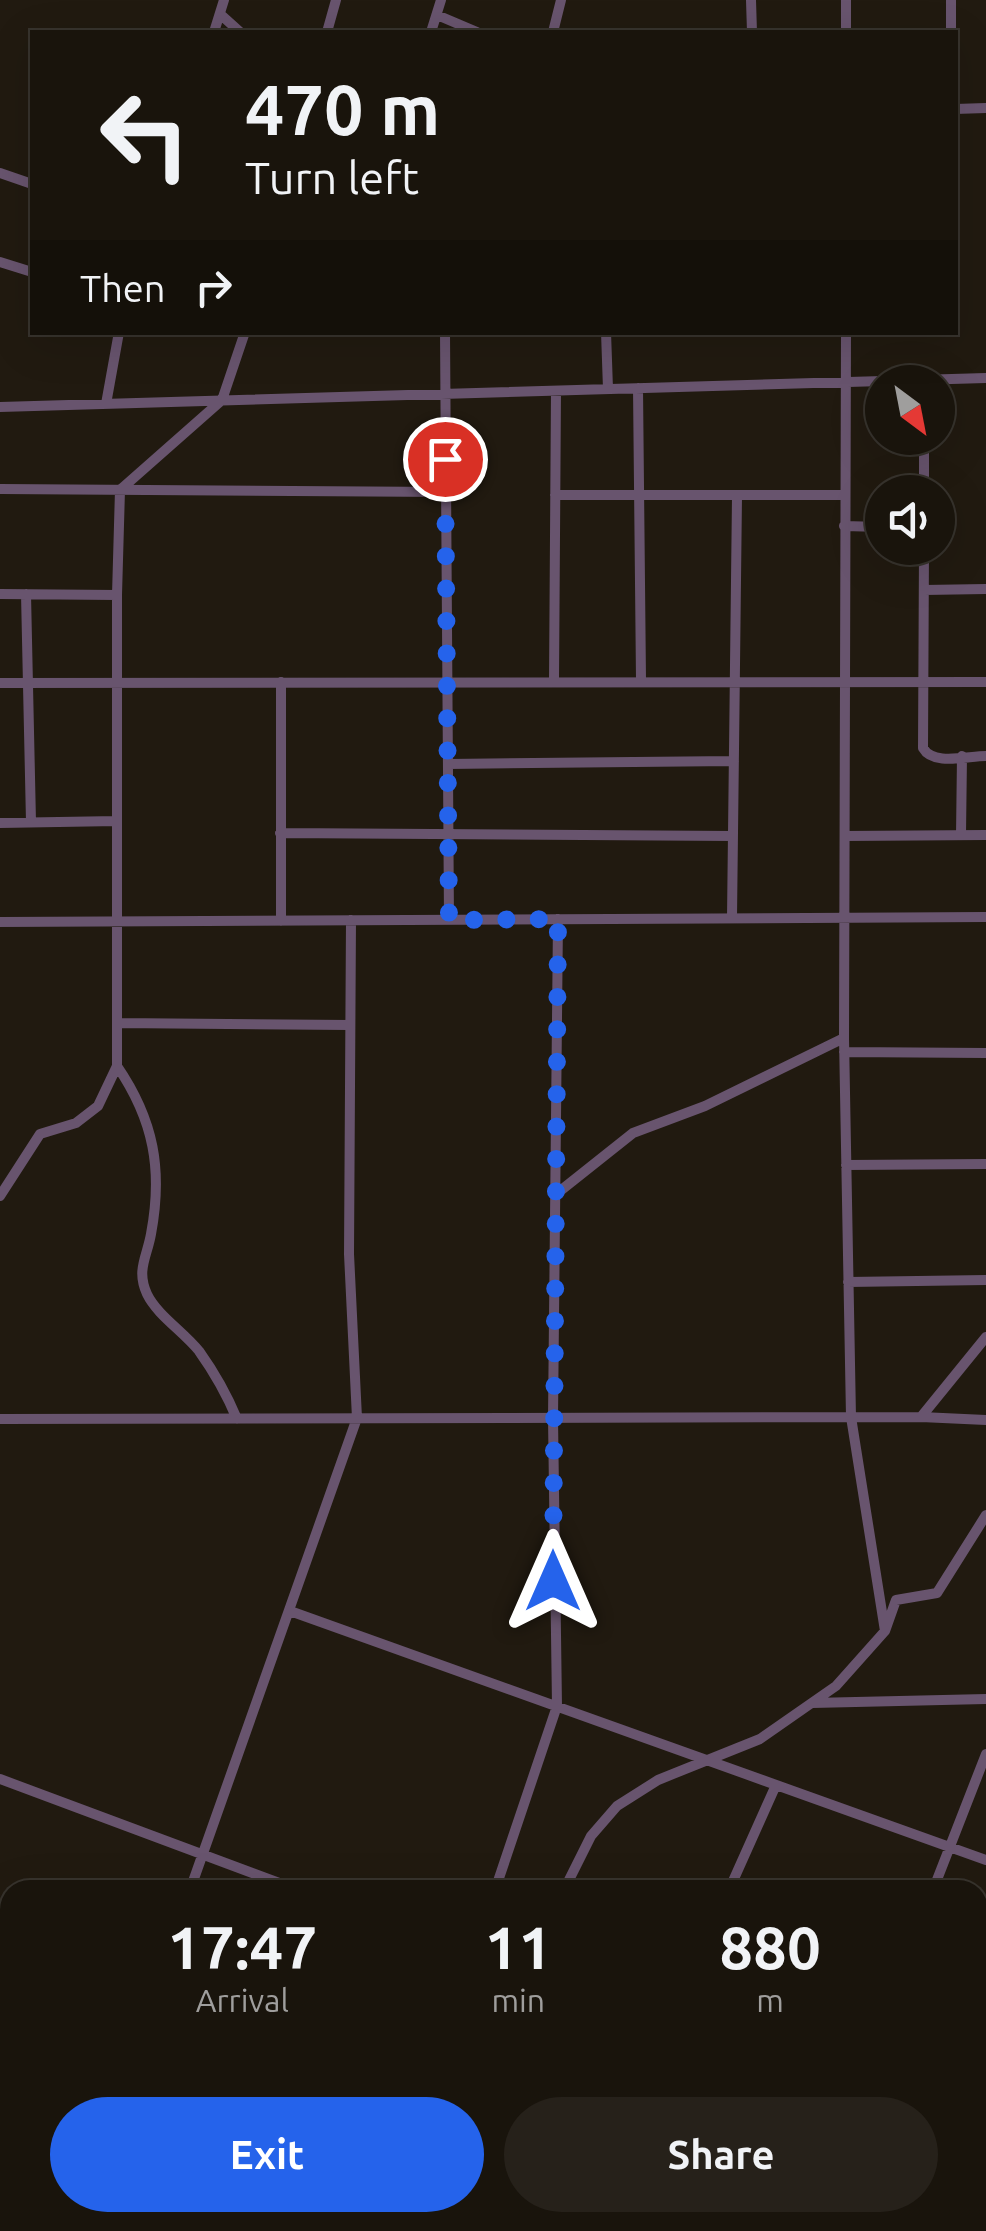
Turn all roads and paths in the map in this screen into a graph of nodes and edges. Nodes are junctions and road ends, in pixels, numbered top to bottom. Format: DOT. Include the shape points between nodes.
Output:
graph roads {
  1 [pos="224,0"];
  2 [pos="336,0"];
  3 [pos="441,0"];
  4 [pos="561,0"];
  5 [pos="751,0"];
  6 [pos="846,0"];
  7 [pos="952,0"];
  8 [pos="220,14"];
  9 [pos="437,15"];
  10 [pos="215,30"];
  11 [pos="238,30"];
  12 [pos="327,30"];
  13 [pos="431,30"];
  14 [pos="473,30"];
  15 [pos="554,30"];
  16 [pos="752,30"];
  17 [pos="846,30"];
  18 [pos="951,30"];
  19 [pos="986,108"];
  20 [pos="958,109"];
  21 [pos="0,172"];
  22 [pos="30,183"];
  23 [pos="0,262"];
  24 [pos="30,271"];
  25 [pos="118,335"];
  26 [pos="244,335"];
  27 [pos="445,335"];
  28 [pos="606,335"];
  29 [pos="846,335"];
  30 [pos="986,378"];
  31 [pos="955,380"];
  32 [pos="846,382"];
  33 [pos="865,382"];
  34 [pos="638,388"];
  35 [pos="608,389"];
  36 [pos="556,391"];
  37 [pos="444,394"];
  38 [pos="222,400"];
  39 [pos="106,404"];
  40 [pos="0,407"];
  41 [pos="0,489"];
  42 [pos="120,490"];
  43 [pos="446,492"];
  44 [pos="845,495"];
  45 [pos="556,496"];
  46 [pos="641,496"];
  47 [pos="737,496"];
  48 [pos="844,526"];
  49 [pos="865,527"];
  50 [pos="924,565"];
  51 [pos="986,589"];
  52 [pos="924,590"];
  53 [pos="0,594"];
  54 [pos="26,594"];
  55 [pos="117,594"];
  56 [pos="735,679"];
  57 [pos="641,680"];
  58 [pos="846,680"];
  59 [pos="554,681"];
  60 [pos="281,682"];
  61 [pos="924,682"];
  62 [pos="986,682"];
  63 [pos="0,683"];
  64 [pos="28,683"];
  65 [pos="117,683"];
  66 [pos="447,683"];
  67 [pos="962,756"];
  68 [pos="986,756"];
  69 [pos="734,762"];
  70 [pos="448,764"];
  71 [pos="117,821"];
  72 [pos="0,822"];
  73 [pos="31,822"];
  74 [pos="280,833"];
  75 [pos="449,834"];
  76 [pos="961,835"];
  77 [pos="986,835"];
  78 [pos="733,836"];
  79 [pos="845,836"];
  80 [pos="986,916"];
  81 [pos="844,917"];
  82 [pos="732,918"];
  83 [pos="558,919"];
  84 [pos="351,920"];
  85 [pos="449,920"];
  86 [pos="281,921"];
  87 [pos="0,922"];
  88 [pos="117,922"];
  89 [pos="117,1023"];
  90 [pos="350,1024"];
  91 [pos="844,1038"];
  92 [pos="844,1052"];
  93 [pos="986,1052"];
  94 [pos="117,1066"];
  95 [pos="986,1164"];
  96 [pos="846,1165"];
  97 [pos="555,1194"];
  98 [pos="0,1196"];
  99 [pos="986,1280"];
  100 [pos="848,1282"];
  101 [pos="986,1336"];
  102 [pos="851,1417"];
  103 [pos="921,1417"];
  104 [pos="236,1418"];
  105 [pos="357,1418"];
  106 [pos="553,1418"];
  107 [pos="0,1419"];
  108 [pos="986,1420"];
  109 [pos="986,1514"];
  110 [pos="290,1611"];
  111 [pos="885,1631"];
  112 [pos="986,1699"];
  113 [pos="812,1703"];
  114 [pos="556,1706"];
  115 [pos="986,1754"];
  116 [pos="702,1760"];
  117 [pos="0,1780"];
  118 [pos="776,1785"];
  119 [pos="948,1846"];
  120 [pos="203,1854"];
  121 [pos="986,1860"];
  122 [pos="194,1880"];
  123 [pos="272,1880"];
  124 [pos="498,1880"];
  125 [pos="569,1880"];
  126 [pos="734,1880"];
  127 [pos="936,1880"];
  1 -- 8 [label="street"];
  2 -- 12 [label="street"];
  3 -- 9 [label="street"];
  4 -- 15 [label="street"];
  5 -- 16 [label="street"];
  6 -- 17 [label="street"];
  7 -- 18 [label="street"];
  8 -- 10 [label="street"];
  8 -- 11 [label="street"];
  9 -- 13 [label="street"];
  9 -- 14 [label="street"];
  19 -- 20 [label="street"];
  21 -- 22 [label="street"];
  23 -- 24 [label="street"];
  25 -- 39 [label="street"];
  26 -- 38 [label="street"];
  27 -- 37 [label="street"];
  28 -- 35 [label="street"];
  29 -- 32 [label="street"];
  30 -- 31 [label="street"];
  32 -- 33 [label="street"];
  32 -- 34 [label="street"];
  32 -- 44 [label="street"];
  34 -- 35 [label="street"];
  34 -- 46 [label="street"];
  35 -- 36 [label="street"];
  36 -- 37 [label="street"];
  36 -- 45 [label="street"];
  37 -- 38 [label="street"];
  37 -- 43 [label="street"];
  38 -- 39 [label="street"];
  38 -- 42 [label="street"];
  39 -- 40 [label="street"];
  41 -- 42 [label="street"];
  42 -- 43 [label="street"];
  42 -- 55 [label="street"];
  43 -- 66 [label="street"];
  44 -- 47 [label="street"];
  44 -- 48 [label="street"];
  45 -- 46 [label="street"];
  45 -- 59 [label="street"];
  46 -- 47 [label="street"];
  46 -- 57 [label="street"];
  47 -- 56 [label="street"];
  48 -- 49 [label="street"];
  48 -- 58 [label="street"];
  50 -- 52 [label="street"];
  51 -- 52 [label="street"];
  52 -- 61 [label="street"];
  53 -- 54 [label="street"];
  54 -- 55 [label="street"];
  54 -- 64 [label="street"];
  55 -- 65 [label="street"];
  56 -- 57 [label="street"];
  56 -- 58 [label="street"];
  56 -- 69 [label="street"];
  57 -- 59 [label="street"];
  58 -- 61 [label="street"];
  58 -- 79 [label="street"];
  59 -- 66 [label="street"];
  60 -- 65 [label="street"];
  60 -- 66 [label="street"];
  60 -- 74 [label="street"];
  61 -- 62 [label="street"];
  61 -- 67 [label="street" via="923,748 934,759"];
  63 -- 64 [label="street"];
  64 -- 65 [label="street"];
  64 -- 73 [label="street"];
  65 -- 71 [label="street"];
  66 -- 70 [label="street"];
  67 -- 68 [label="street"];
  67 -- 76 [label="street"];
  69 -- 70 [label="street"];
  69 -- 78 [label="street"];
  70 -- 75 [label="street"];
  71 -- 73 [label="street"];
  71 -- 88 [label="street"];
  72 -- 73 [label="street"];
  74 -- 75 [label="street"];
  74 -- 86 [label="street"];
  75 -- 78 [label="street"];
  75 -- 85 [label="street"];
  76 -- 77 [label="street"];
  76 -- 79 [label="street"];
  78 -- 82 [label="street"];
  79 -- 81 [label="street"];
  80 -- 81 [label="street"];
  81 -- 82 [label="street"];
  81 -- 91 [label="street"];
  82 -- 83 [label="street"];
  83 -- 85 [label="street"];
  83 -- 97 [label="street"];
  84 -- 85 [label="street"];
  84 -- 86 [label="street"];
  84 -- 90 [label="street"];
  86 -- 88 [label="street"];
  87 -- 88 [label="street"];
  88 -- 89 [label="street"];
  89 -- 90 [label="street"];
  89 -- 94 [label="street"];
  90 -- 105 [label="street" via="348,1254"];
  91 -- 92 [label="street"];
  91 -- 97 [label="street" via="633,1134"];
  92 -- 93 [label="street"];
  92 -- 96 [label="street"];
  94 -- 98 [label="street" via="98,1106 40,1134"];
  94 -- 104 [label="street" via="138,1096 158,1165 151,1237 140,1268 148,1296 199,1352"];
  95 -- 96 [label="street"];
  96 -- 100 [label="street"];
  97 -- 106 [label="street"];
  99 -- 100 [label="street"];
  100 -- 102 [label="street"];
  101 -- 103 [label="street"];
  102 -- 103 [label="street"];
  102 -- 106 [label="street"];
  102 -- 111 [label="street"];
  103 -- 108 [label="street"];
  104 -- 105 [label="street"];
  104 -- 107 [label="street"];
  105 -- 106 [label="street"];
  105 -- 110 [label="street"];
  106 -- 114 [label="street"];
  109 -- 111 [label="street" via="937,1593 896,1600"];
  110 -- 114 [label="street"];
  110 -- 120 [label="street"];
  111 -- 113 [label="street"];
  112 -- 113 [label="street"];
  113 -- 116 [label="street" via="760,1738"];
  114 -- 116 [label="street"];
  114 -- 124 [label="street"];
  115 -- 119 [label="street"];
  116 -- 118 [label="street"];
  116 -- 125 [label="street" via="617,1806"];
  117 -- 120 [label="street"];
  118 -- 119 [label="street"];
  118 -- 126 [label="street"];
  119 -- 121 [label="street"];
  119 -- 127 [label="street"];
  120 -- 122 [label="street"];
  120 -- 123 [label="street"];
}
